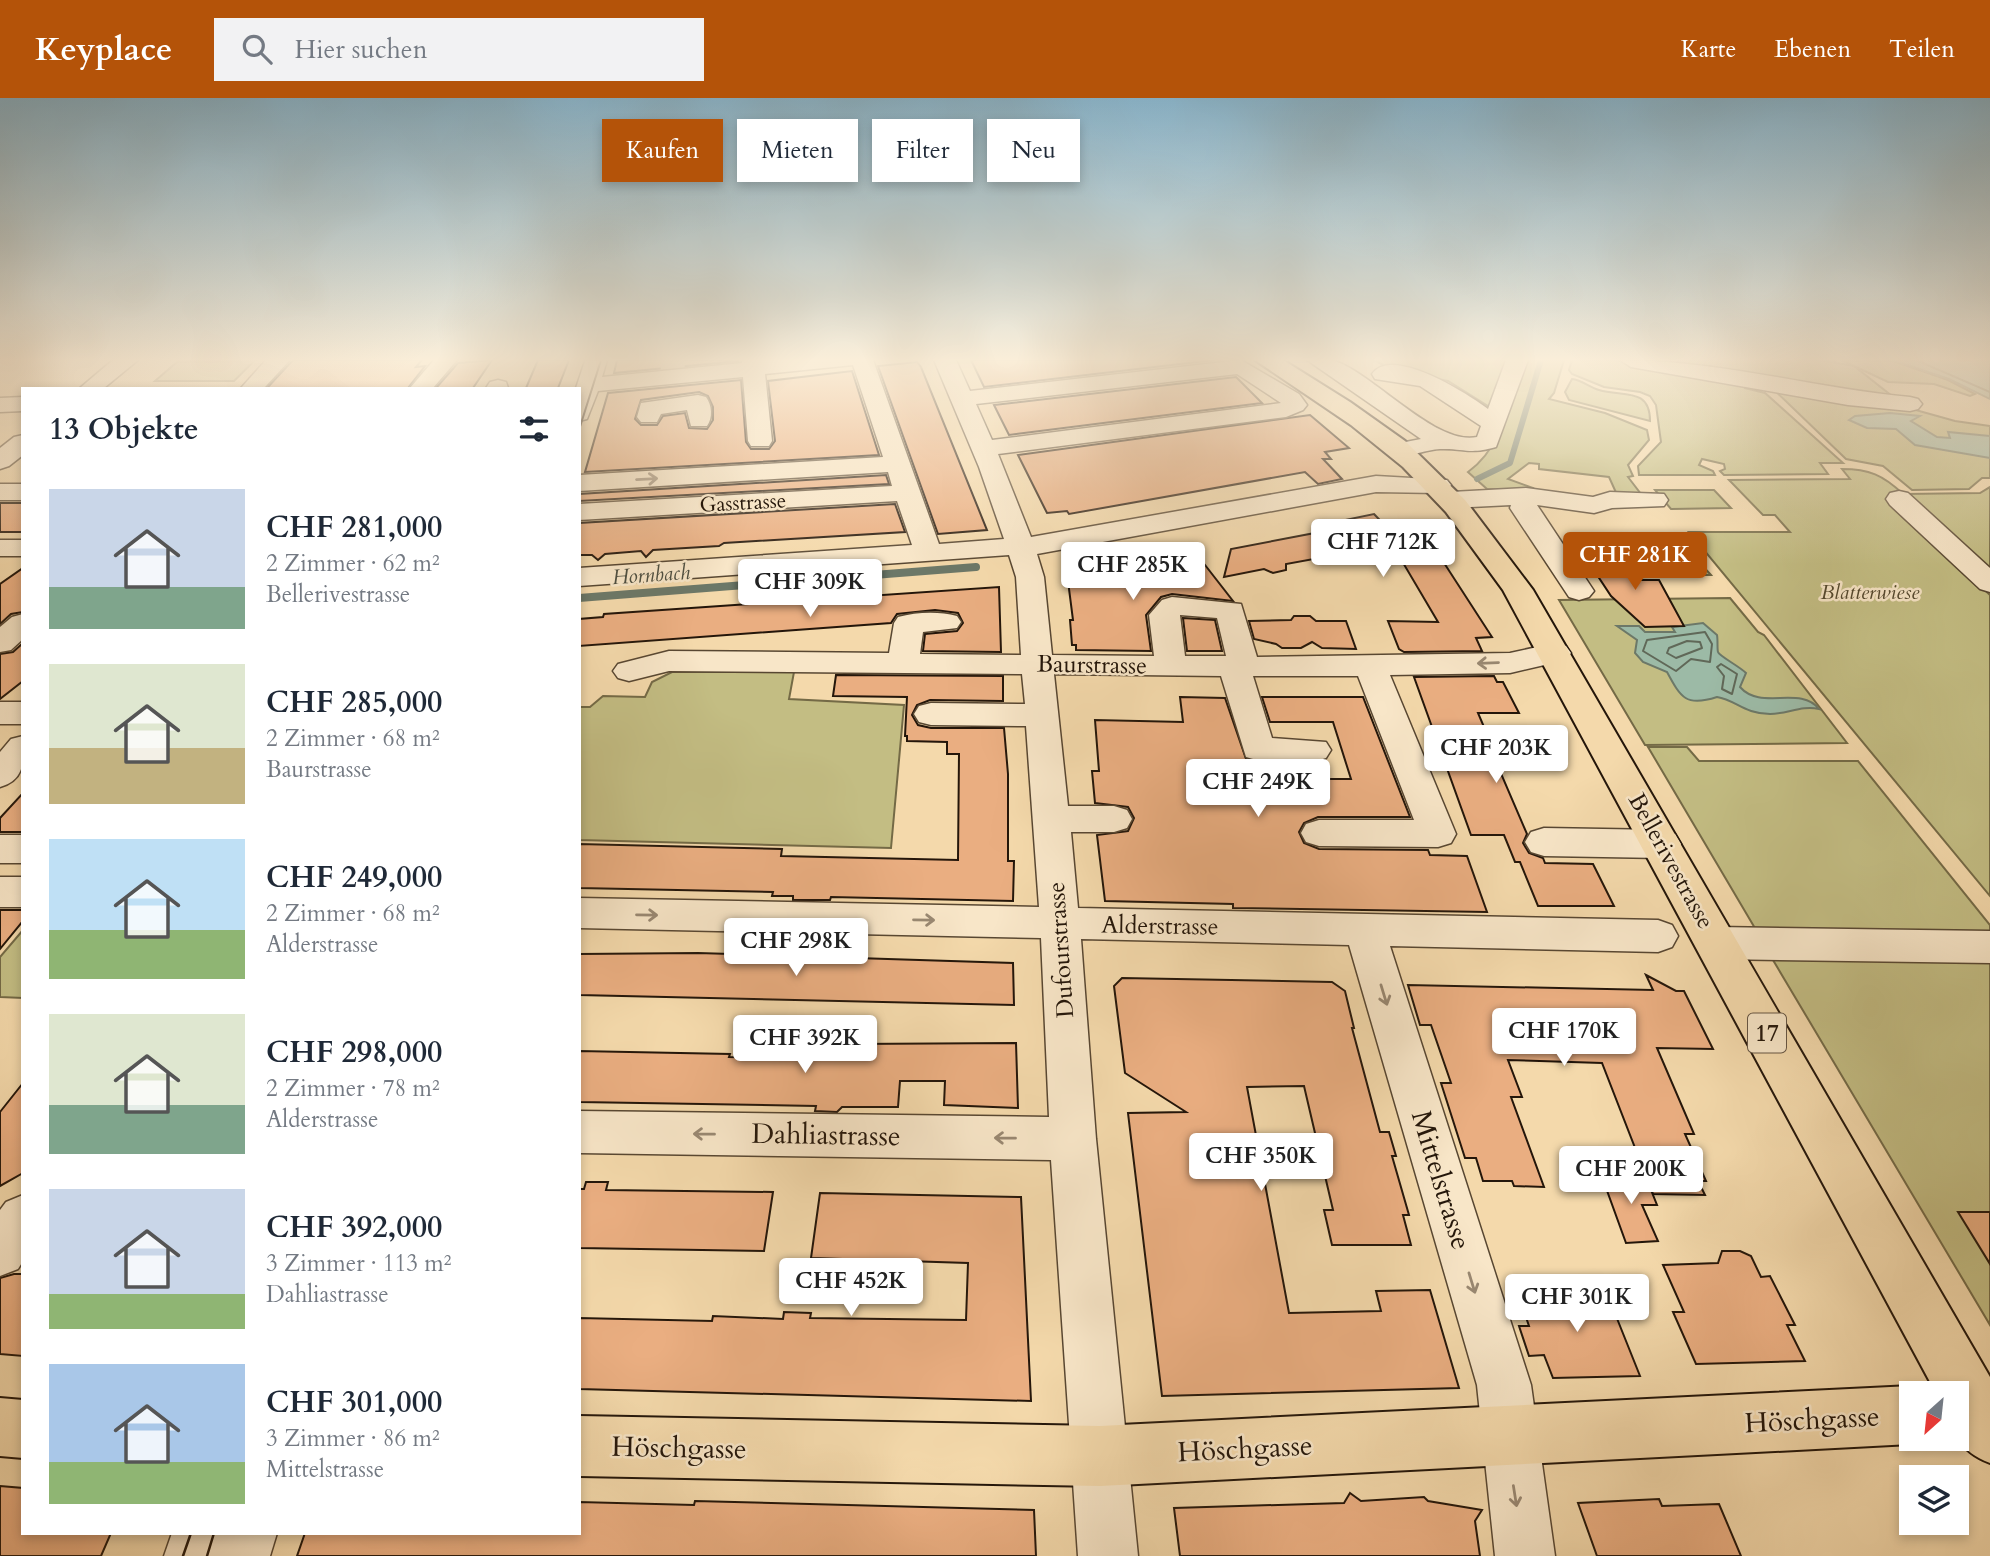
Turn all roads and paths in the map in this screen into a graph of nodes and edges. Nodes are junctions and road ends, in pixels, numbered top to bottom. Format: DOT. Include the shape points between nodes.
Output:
graph roads {
  1 [pos="759,428"];
  2 [pos="886,428"];
  3 [pos="976,428"];
  4 [pos="1139,428"];
  5 [pos="1370,428"];
  6 [pos="1426,428"];
  7 [pos="1463,428"];
  8 [pos="1492,428"];
  9 [pos="760,441"];
  10 [pos="1450,443"];
  11 [pos="21,444"];
  12 [pos="986,448"];
  13 [pos="1399,450"];
  14 [pos="0,461"];
  15 [pos="898,464"];
  16 [pos="581,483"];
  17 [pos="1533,488"];
  18 [pos="0,492"];
  19 [pos="21,492"];
  20 [pos="908,493"];
  21 [pos="1444,493"];
  22 [pos="1899,499"];
  23 [pos="1655,500"];
  24 [pos="581,512"];
  25 [pos="1021,546"];
  26 [pos="0,548"];
  27 [pos="21,548"];
  28 [pos="908,567"];
  29 [pos="581,577"];
  30 [pos="1990,583"];
  31 [pos="1579,591"];
  32 [pos="946,622"];
  33 [pos="21,626"];
  34 [pos="0,643"];
  35 [pos="1555,653"];
  36 [pos="0,662"];
  37 [pos="21,663"];
  38 [pos="903,663"];
  39 [pos="1039,663"];
  40 [pos="1171,666"];
  41 [pos="1239,667"];
  42 [pos="629,671"];
  43 [pos="1371,671"];
  44 [pos="0,713"];
  45 [pos="21,713"];
  46 [pos="931,714"];
  47 [pos="1043,715"];
  48 [pos="21,749"];
  49 [pos="1314,750"];
  50 [pos="0,775"];
  51 [pos="1051,819"];
  52 [pos="1114,819"];
  53 [pos="1319,832"];
  54 [pos="1460,837"];
  55 [pos="1544,842"];
  56 [pos="1662,844"];
  57 [pos="0,849"];
  58 [pos="21,849"];
  59 [pos="0,892"];
  60 [pos="21,892"];
  61 [pos="581,913"];
  62 [pos="1060,923"];
  63 [pos="1364,930"];
  64 [pos="1658,936"];
  65 [pos="1717,943"];
  66 [pos="1990,947"];
  67 [pos="581,1132"];
  68 [pos="1073,1139"];
  69 [pos="21,1222"];
  70 [pos="0,1251"];
  71 [pos="1899,1416"];
  72 [pos="1979,1417"];
  73 [pos="0,1427"];
  74 [pos="21,1429"];
  75 [pos="1509,1436"];
  76 [pos="581,1446"];
  77 [pos="1100,1456"];
  78 [pos="201,1535"];
  79 [pos="246,1535"];
  80 [pos="194,1556"];
  81 [pos="240,1556"];
  82 [pos="1108,1556"];
  83 [pos="1525,1556"];
  1 -- 9 [label="street"];
  2 -- 15 [label="street"];
  3 -- 12 [label="street, Dufourstrasse"];
  4 -- 12 [label="street"];
  5 -- 13 [label="main road, Bellerivestrasse / 17"];
  6 -- 10 [label="street"];
  7 -- 10 [label="street"];
  8 -- 10 [label="street" via="1484,444"];
  10 -- 13 [label="street"];
  11 -- 14 [label="street"];
  12 -- 25 [label="street, Dufourstrasse"];
  13 -- 21 [label="main road, Bellerivestrasse / 17"];
  16 -- 15 [label="street, one-way"];
  15 -- 20 [label="street"];
  17 -- 21 [label="street"];
  17 -- 23 [label="street" via="1594,505 1610,500"];
  17 -- 31 [label="street" via="1523,508"];
  18 -- 19 [label="street"];
  20 -- 24 [label="street, Gasstrasse"];
  20 -- 28 [label="street"];
  21 -- 25 [label="street" via="1376,484"];
  21 -- 35 [label="main road, Bellerivestrasse / 17" via="1518,590"];
  22 -- 30 [label="street"];
  25 -- 28 [label="street"];
  25 -- 39 [label="street, Dufourstrasse" via="1030,577"];
  26 -- 27 [label="street"];
  28 -- 29 [label="street"];
  32 -- 38 [label="street" via="909,623"];
  33 -- 34 [label="street"];
  35 -- 43 [label="street, Baurstrasse, one-way" via="1510,663"];
  35 -- 56 [label="main road, Bellerivestrasse / 17"];
  36 -- 37 [label="street"];
  38 -- 39 [label="street, Baurstrasse"];
  38 -- 42 [label="street, Baurstrasse" via="669,661"];
  39 -- 40 [label="street, Baurstrasse"];
  39 -- 47 [label="street, Dufourstrasse"];
  40 -- 41 [label="street, Baurstrasse"];
  40 -- 41 [label="street" via="1164,615 1172,606 1230,610"];
  41 -- 43 [label="street, Baurstrasse"];
  41 -- 49 [label="street" via="1258,749"];
  43 -- 53 [label="street" via="1438,834"];
  43 -- 54 [label="street"];
  44 -- 45 [label="street"];
  46 -- 47 [label="street"];
  47 -- 51 [label="street, Dufourstrasse"];
  48 -- 50 [label="street"];
  51 -- 52 [label="street"];
  51 -- 62 [label="street, Dufourstrasse"];
  55 -- 56 [label="street"];
  56 -- 65 [label="main road, Bellerivestrasse / 17"];
  57 -- 58 [label="street"];
  59 -- 60 [label="street"];
  61 -- 62 [label="street, Alderstrasse, one-way"];
  62 -- 63 [label="street, Alderstrasse"];
  62 -- 68 [label="street, Dufourstrasse"];
  63 -- 64 [label="street, Alderstrasse"];
  63 -- 75 [label="street, Mittelstrasse, one-way" via="1504,1385"];
  65 -- 66 [label="street"];
  65 -- 72 [label="main road, Bellerivestrasse / 17"];
  68 -- 67 [label="street, Dahliastrasse, one-way"];
  68 -- 77 [label="street, Dufourstrasse"];
  69 -- 70 [label="street"];
  71 -- 75 [label="main road, Höschgasse"];
  73 -- 74 [label="main road"];
  75 -- 77 [label="main road, Höschgasse"];
  75 -- 83 [label="street, Mittelstrasse, one-way"];
  76 -- 77 [label="main road, Höschgasse"];
  77 -- 82 [label="street, Dufourstrasse"];
  78 -- 80 [label="street"];
  79 -- 81 [label="street"];
}
